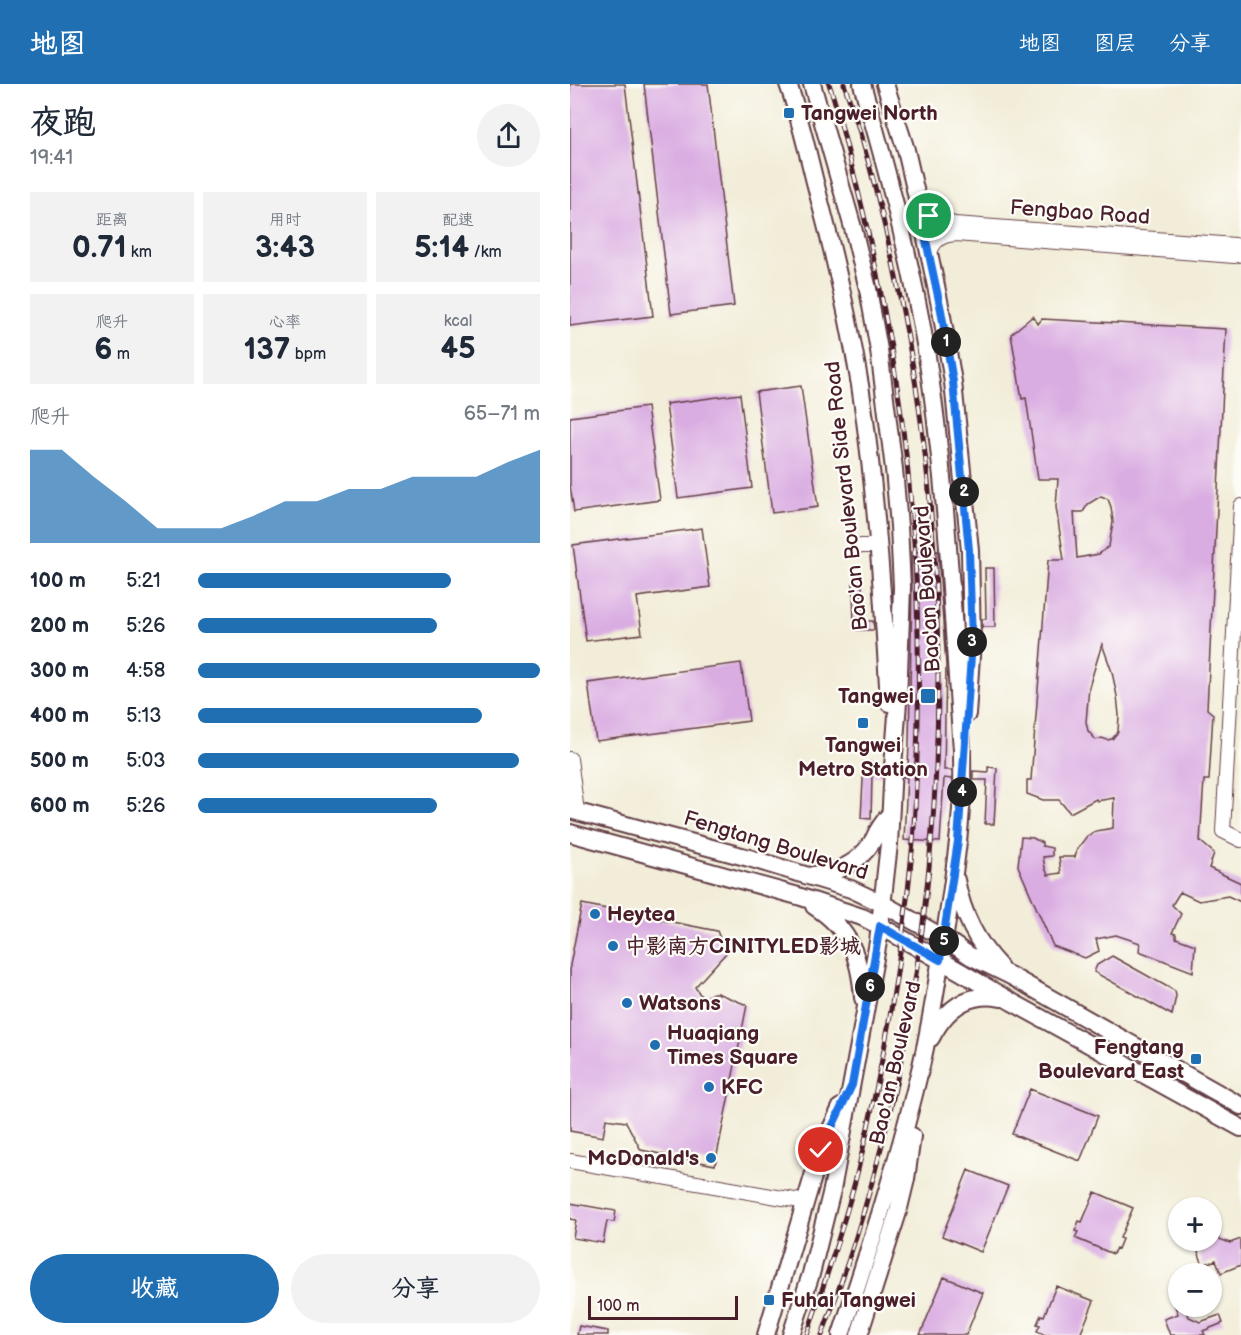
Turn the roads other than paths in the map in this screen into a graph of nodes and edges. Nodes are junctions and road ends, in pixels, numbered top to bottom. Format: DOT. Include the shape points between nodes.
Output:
graph roads {
  1 [pos="788,84"];
  2 [pos="812,84"];
  3 [pos="862,84"];
  4 [pos="885,84"];
  5 [pos="919,208"];
  6 [pos="1241,247"];
  7 [pos="930,255"];
  8 [pos="1241,255"];
  9 [pos="1241,506"];
  10 [pos="1239,566"];
  11 [pos="570,759"];
  12 [pos="893,766"];
  13 [pos="962,780"];
  14 [pos="574,811"];
  15 [pos="890,814"];
  16 [pos="570,835"];
  17 [pos="1241,840"];
  18 [pos="748,858"];
  19 [pos="956,865"];
  20 [pos="802,874"];
  21 [pos="742,881"];
  22 [pos="798,896"];
  23 [pos="883,904"];
  24 [pos="880,926"];
  25 [pos="944,938"];
  26 [pos="940,960"];
  27 [pos="1011,976"];
  28 [pos="1012,1002"];
  29 [pos="864,1018"];
  30 [pos="924,1053"];
  31 [pos="919,1076"];
  32 [pos="852,1085"];
  33 [pos="1241,1106"];
  34 [pos="1241,1128"];
  35 [pos="570,1161"];
  36 [pos="570,1170"];
  37 [pos="804,1206"];
  38 [pos="766,1335"];
  39 [pos="791,1335"];
  40 [pos="840,1335"];
  41 [pos="859,1335"];
  1 -- 12 [label="main road, Bao'an Boulevard Side Road" via="844,302 849,358 859,384 869,457 869,546"];
  2 -- 12 [label="main road, Bao'an Boulevard" via="868,289 894,469 902,587"];
  3 -- 13 [label="main road, Bao'an Boulevard" via="885,164 925,343 948,544"];
  4 -- 5 [label="main road"];
  5 -- 6 [label="street, Fengbao Road" via="937,220 955,224"];
  5 -- 7 [label="main road"];
  7 -- 8 [label="street, Fengbao Road" via="937,240 956,234"];
  7 -- 13 [label="main road" via="953,382 969,550 972,642"];
  9 -- 10 [label="street"];
  10 -- 17 [label="street" via="1223,831"];
  11 -- 14 [label="street"];
  12 -- 15 [label="main road, Bao'an Boulevard"];
  13 -- 19 [label="main road, Bao'an Boulevard"];
  14 -- 18 [label="main road, Fengtang Boulevard"];
  15 -- 20 [label="main road" via="863,854 851,864 828,873"];
  15 -- 23 [label="main road, Bao'an Boulevard"];
  16 -- 21 [label="main road, Fengtang Boulevard"];
  18 -- 20 [label="main road, Fengtang Boulevard"];
  18 -- 21 [label="main road"];
  19 -- 25 [label="main road, Bao'an Boulevard"];
  19 -- 27 [label="main road" via="961,898 974,931 985,951"];
  20 -- 23 [label="main road, Fengtang Boulevard"];
  21 -- 22 [label="main road, Fengtang Boulevard"];
  22 -- 24 [label="main road, Fengtang Boulevard"];
  22 -- 29 [label="main road" via="823,912 847,936 858,966"];
  23 -- 24 [label="main road, Bao'an Boulevard"];
  23 -- 25 [label="main road, Fengtang Boulevard"];
  24 -- 26 [label="main road, Fengtang Boulevard"];
  24 -- 29 [label="main road, Bao'an Boulevard"];
  25 -- 26 [label="main road, Bao'an Boulevard"];
  25 -- 27 [label="main road, Fengtang Boulevard"];
  26 -- 28 [label="main road, Fengtang Boulevard"];
  26 -- 30 [label="main road, Bao'an Boulevard"];
  27 -- 33 [label="main road, Fengtang Boulevard"];
  28 -- 30 [label="main road" via="985,996 964,1002 944,1016"];
  28 -- 34 [label="main road, Fengtang Boulevard"];
  29 -- 32 [label="main road, Bao'an Boulevard"];
  30 -- 31 [label="main road, Bao'an Boulevard"];
  31 -- 40 [label="main road, Bao'an Boulevard" via="903,1140"];
  31 -- 41 [label="main road" via="906,1179"];
  32 -- 37 [label="main road" via="821,1150"];
  32 -- 39 [label="main road, Bao'an Boulevard" via="811,1274"];
  35 -- 37 [label="street"];
  36 -- 37 [label="street"];
  37 -- 38 [label="main road"];
}
